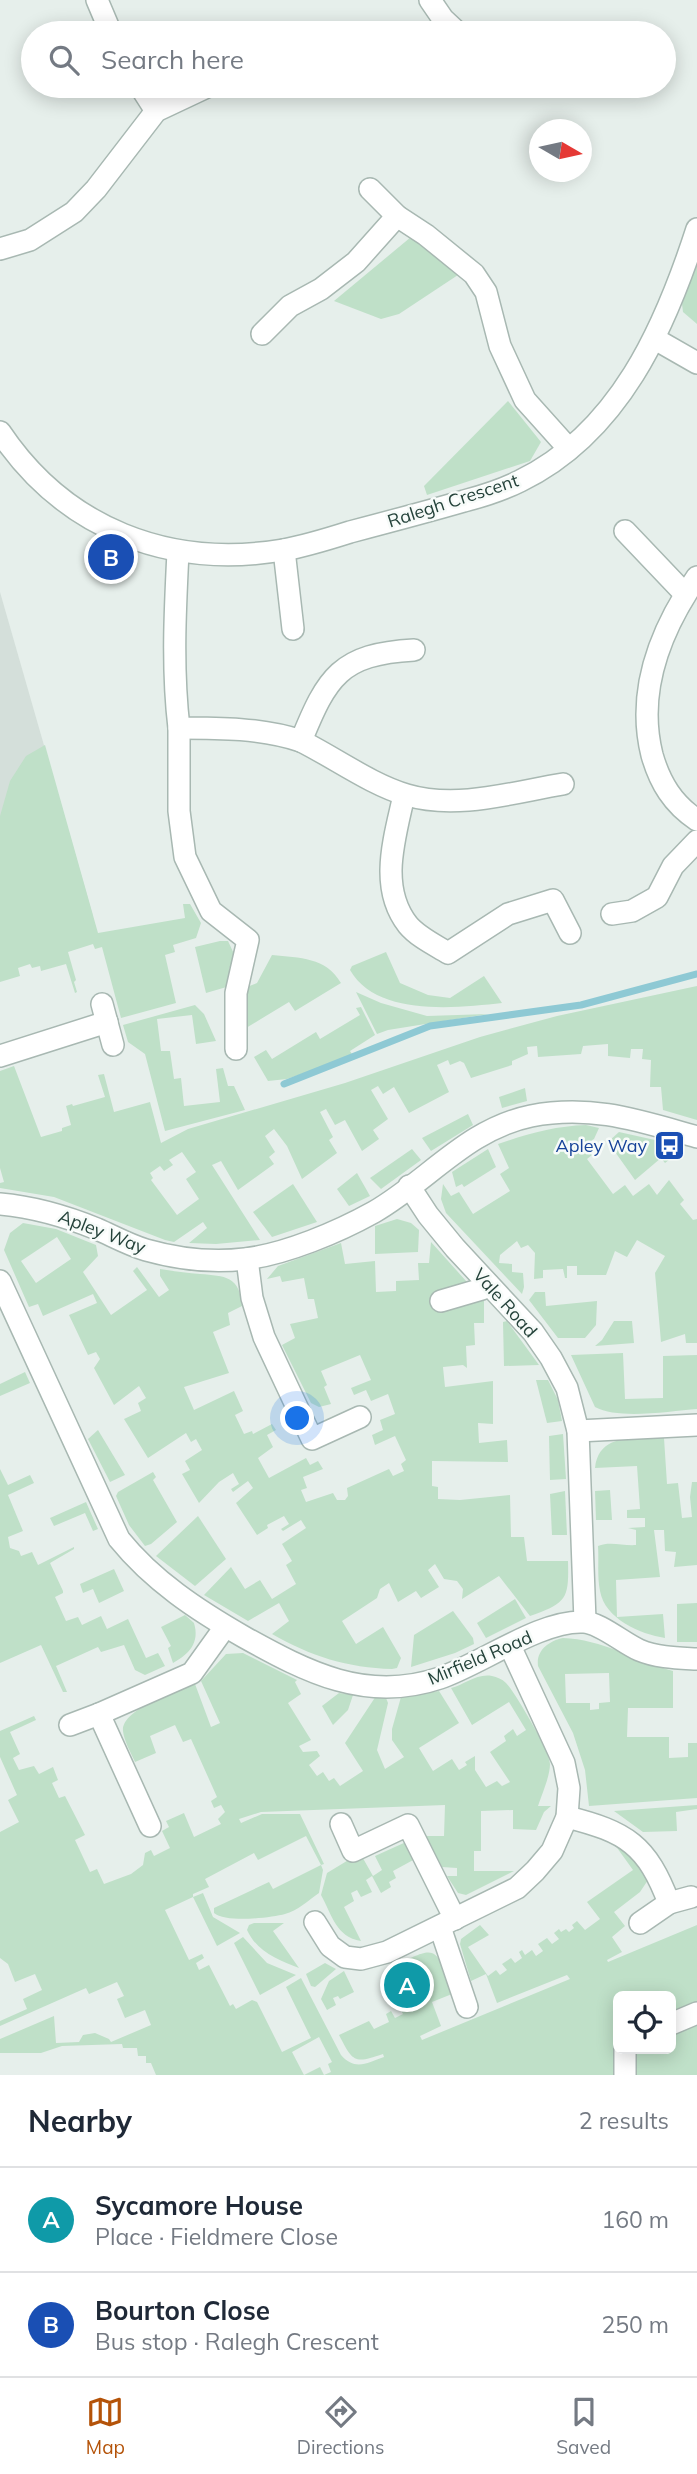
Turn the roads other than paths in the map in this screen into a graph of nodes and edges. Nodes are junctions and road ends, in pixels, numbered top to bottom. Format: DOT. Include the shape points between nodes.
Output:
graph roads {
  1 [pos="97,0"];
  2 [pos="430,0"];
  3 [pos="106,21"];
  4 [pos="445,21"];
  5 [pos="148,98"];
  6 [pos="184,98"];
  7 [pos="156,111"];
  8 [pos="370,189"];
  9 [pos="397,216"];
  10 [pos="697,229"];
  11 [pos="0,249"];
  12 [pos="262,334"];
  13 [pos="655,339"];
  14 [pos="697,363"];
  15 [pos="0,432"];
  16 [pos="569,449"];
  17 [pos="625,531"];
  18 [pos="284,550"];
  19 [pos="178,552"];
  20 [pos="691,585"];
  21 [pos="293,629"];
  22 [pos="414,650"];
  23 [pos="179,728"];
  24 [pos="301,741"];
  25 [pos="563,784"];
  26 [pos="404,795"];
  27 [pos="697,820"];
  28 [pos="697,841"];
  29 [pos="612,914"];
  30 [pos="570,933"];
  31 [pos="113,1045"];
  32 [pos="236,1049"];
  33 [pos="0,1056"];
  34 [pos="697,1137"];
  35 [pos="410,1186"];
  36 [pos="0,1204"];
  37 [pos="247,1259"];
  38 [pos="0,1281"];
  39 [pos="488,1284"];
  40 [pos="441,1301"];
  41 [pos="360,1418"];
  42 [pos="697,1425"];
  43 [pos="578,1431"];
  44 [pos="585,1621"];
  45 [pos="225,1627"];
  46 [pos="510,1646"];
  47 [pos="697,1659"];
  48 [pos="99,1714"];
  49 [pos="70,1725"];
  50 [pos="567,1817"];
  51 [pos="341,1824"];
  52 [pos="150,1826"];
  53 [pos="691,1897"];
  54 [pos="669,1903"];
  55 [pos="315,1922"];
  56 [pos="448,1923"];
  57 [pos="640,1923"];
  58 [pos="467,2007"];
  59 [pos="697,2013"];
  60 [pos="676,2022"];
  61 [pos="625,2054"];
  62 [pos="625,2075"];
  1 -- 3 [label="street"];
  2 -- 4 [label="street"];
  5 -- 7 [label="street"];
  6 -- 7 [label="street"];
  7 -- 11 [label="street" via="74,212 30,240"];
  8 -- 9 [label="street"];
  9 -- 12 [label="street" via="356,262 290,306"];
  9 -- 16 [label="street" via="474,274 486,292 500,346 525,400"];
  10 -- 13 [label="street, Ralegh Crescent"];
  13 -- 14 [label="street"];
  13 -- 16 [label="street, Ralegh Crescent" via="620,396"];
  15 -- 19 [label="street, Ralegh Crescent" via="31,473 88,519 140,542"];
  16 -- 18 [label="street, Ralegh Crescent" via="536,472 494,492"];
  17 -- 20 [label="street"];
  18 -- 19 [label="street, Ralegh Crescent" via="235,555"];
  18 -- 21 [label="street"];
  19 -- 23 [label="street" via="174,659"];
  20 -- 27 [label="street" via="659,645 646,699 646,722 663,783 682,810"];
  22 -- 24 [label="street" via="366,656 339,672 325,687"];
  23 -- 24 [label="street" via="243,730"];
  23 -- 32 [label="street" via="179,811 185,857 211,911 248,940 236,993"];
  24 -- 26 [label="street"];
  25 -- 26 [label="street" via="468,799"];
  26 -- 30 [label="street" via="393,853 392,892 408,925 448,953 508,914 553,900"];
  28 -- 29 [label="street" via="673,866 657,897 632,911"];
  31 -- 33 [label="street" via="104,1012"];
  34 -- 35 [label="street, Apley Way" via="628,1117 540,1115 480,1135"];
  35 -- 37 [label="street, Apley Way" via="374,1212 329,1233"];
  35 -- 39 [label="street, Vale Road" via="434,1224"];
  36 -- 37 [label="street, Apley Way" via="58,1214 171,1256"];
  37 -- 41 [label="street" via="264,1337 312,1438"];
  38 -- 45 [label="street, Mirfield Road" via="119,1539 164,1586"];
  39 -- 40 [label="street"];
  39 -- 43 [label="street, Vale Road" via="551,1357 567,1388"];
  42 -- 43 [label="street"];
  43 -- 44 [label="street, Vale Road"];
  44 -- 46 [label="street, Mirfield Road" via="545,1630"];
  44 -- 47 [label="street" via="651,1654"];
  45 -- 46 [label="street, Mirfield Road" via="312,1673 372,1686 413,1685 439,1678"];
  45 -- 48 [label="street" via="192,1673"];
  46 -- 50 [label="street" via="564,1763 569,1788"];
  48 -- 49 [label="street"];
  48 -- 52 [label="street"];
  50 -- 54 [label="street" via="609,1829 634,1844 658,1874"];
  50 -- 56 [label="street" via="552,1851 517,1888"];
  51 -- 56 [label="street" via="353,1851 408,1825"];
  53 -- 54 [label="street"];
  54 -- 57 [label="street"];
  55 -- 56 [label="street" via="330,1946 345,1957 361,1959"];
  56 -- 58 [label="street"];
  59 -- 60 [label="street"];
  61 -- 62 [label="street"];
}
